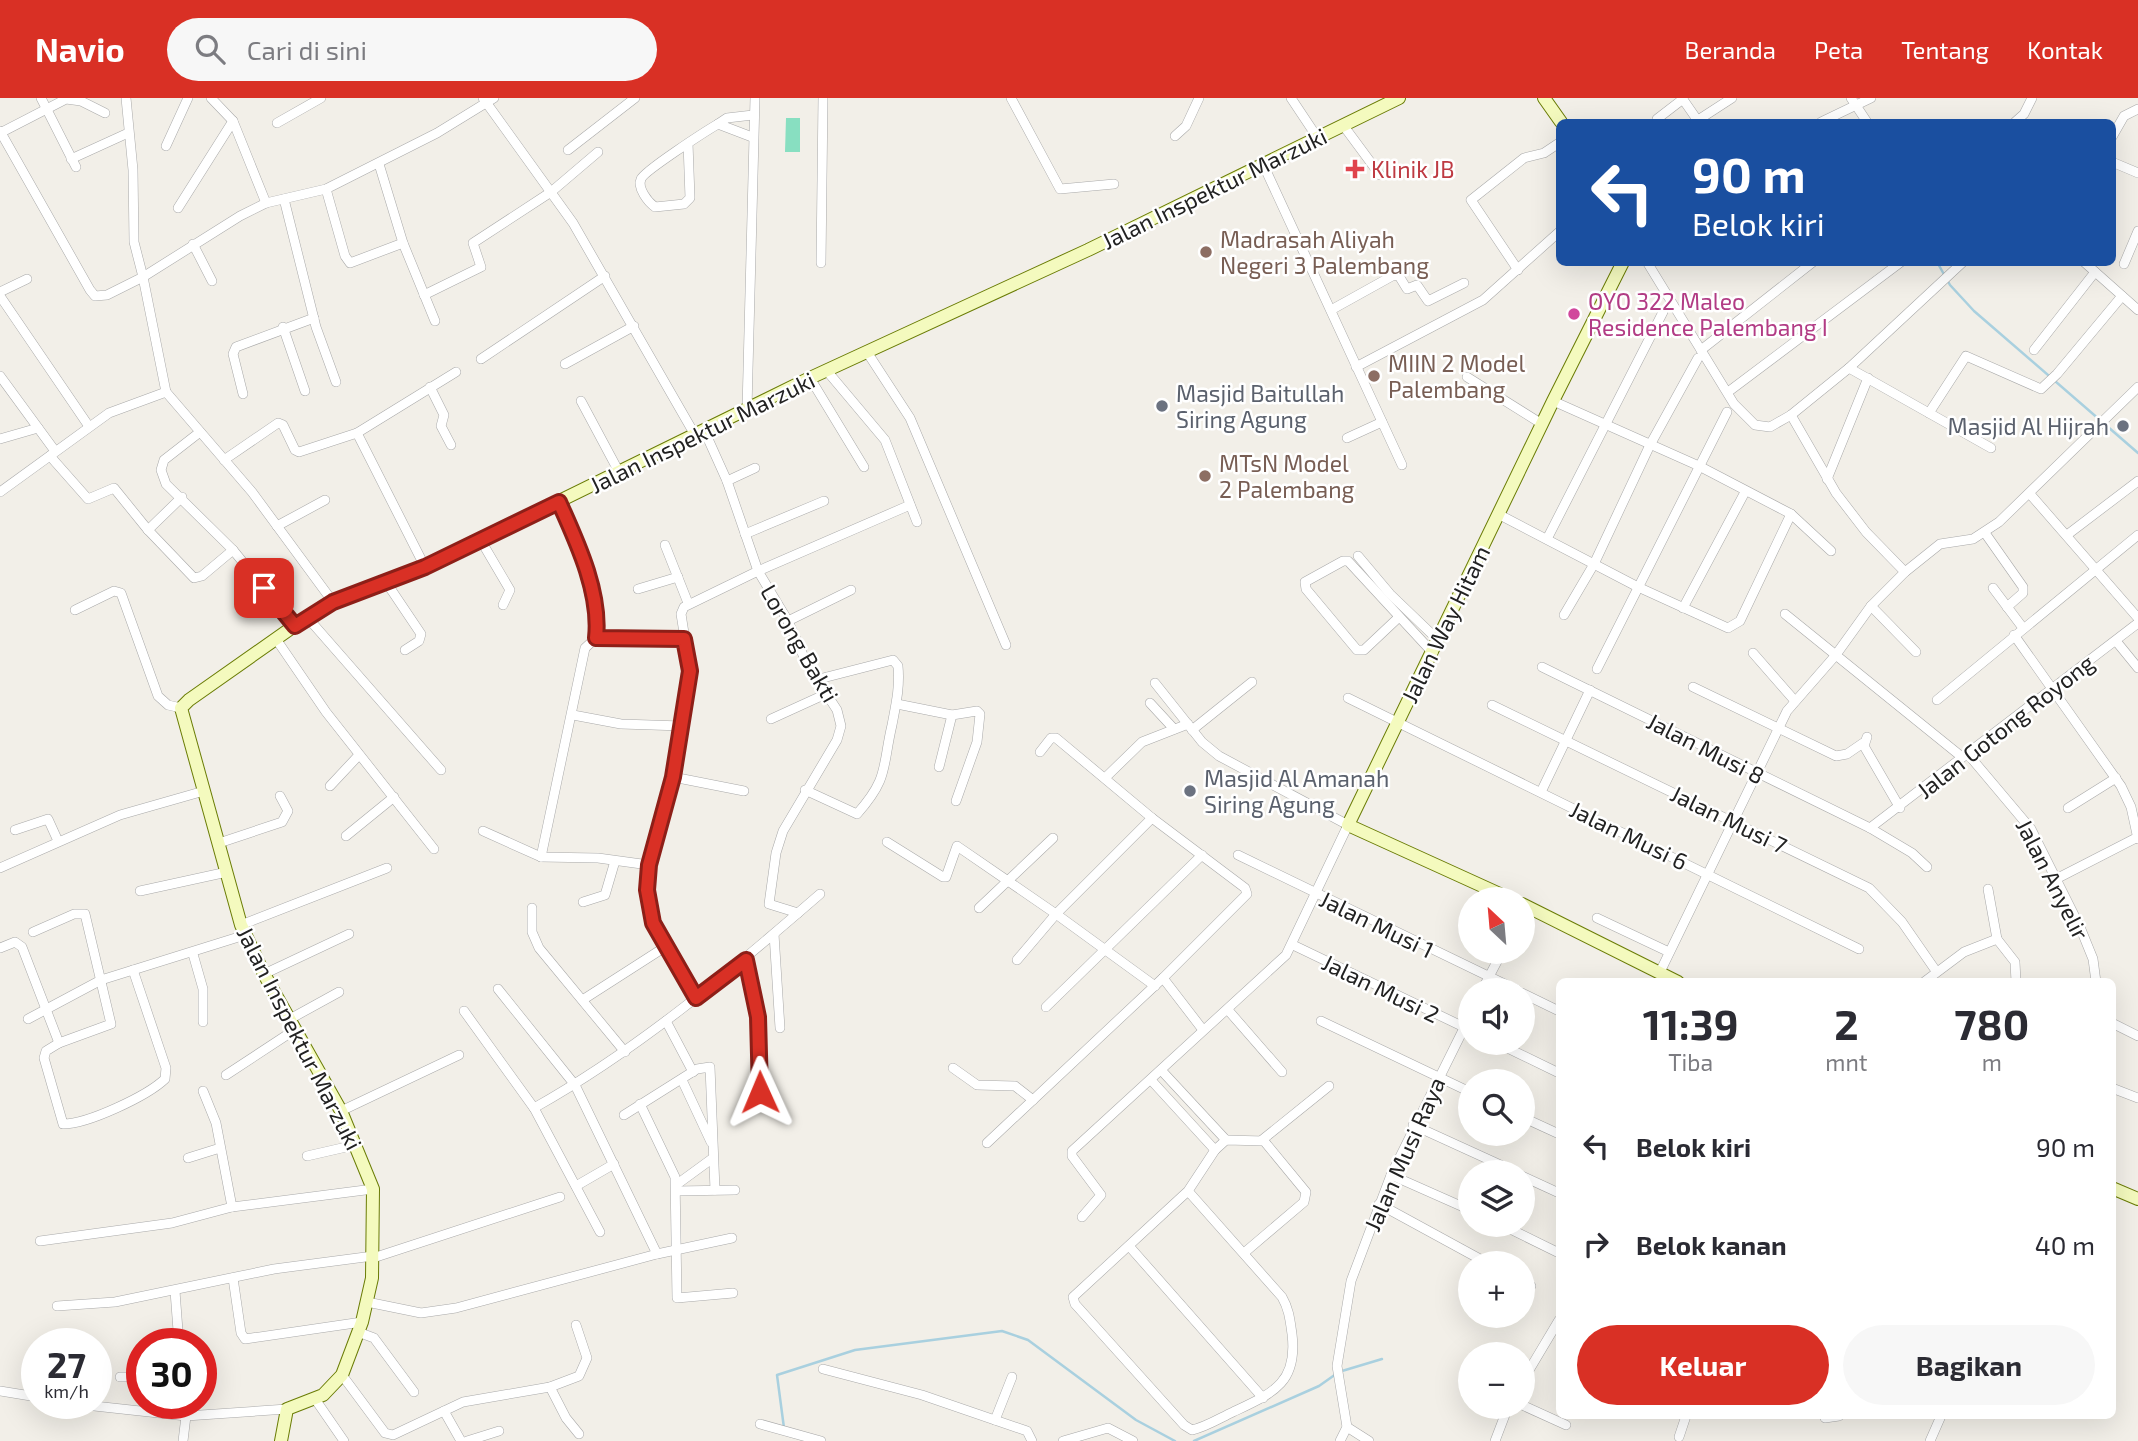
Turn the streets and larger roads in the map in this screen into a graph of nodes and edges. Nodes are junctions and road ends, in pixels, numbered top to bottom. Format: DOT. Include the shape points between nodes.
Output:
graph roads {
  1 [pos="41,98"];
  2 [pos="125,98"];
  3 [pos="188,98"];
  4 [pos="211,98"];
  5 [pos="321,98"];
  6 [pos="635,98"];
  7 [pos="755,98"];
  8 [pos="823,98"];
  9 [pos="1011,98"];
  10 [pos="1199,98"];
  11 [pos="1399,98"];
  12 [pos="1544,98"];
  13 [pos="1732,98"];
  14 [pos="1871,98"];
  15 [pos="2032,98"];
  16 [pos="65,99"];
  17 [pos="1294,99"];
  18 [pos="1682,99"];
  19 [pos="488,100"];
  20 [pos="1854,102"];
  21 [pos="47,108"];
  22 [pos="2138,109"];
  23 [pos="105,113"];
  24 [pos="753,115"];
  25 [pos="1559,119"];
  26 [pos="1658,119"];
  27 [pos="1695,119"];
  28 [pos="1701,119"];
  29 [pos="1826,119"];
  30 [pos="1865,119"];
  31 [pos="2018,119"];
  32 [pos="233,121"];
  33 [pos="277,123"];
  34 [pos="718,124"];
  35 [pos="1343,125"];
  36 [pos="2116,130"];
  37 [pos="0,132"];
  38 [pos="128,133"];
  39 [pos="1175,136"];
  40 [pos="752,137"];
  41 [pos="1317,137"];
  42 [pos="688,144"];
  43 [pos="1556,145"];
  44 [pos="166,146"];
  45 [pos="568,150"];
  46 [pos="598,152"];
  47 [pos="379,164"];
  48 [pos="1263,164"];
  49 [pos="2116,164"];
  50 [pos="2138,173"];
  51 [pos="1380,175"];
  52 [pos="1114,184"];
  53 [pos="326,189"];
  54 [pos="551,192"];
  55 [pos="284,199"];
  56 [pos="266,203"];
  57 [pos="178,208"];
  58 [pos="2138,231"];
  59 [pos="1556,235"];
  60 [pos="403,243"];
  61 [pos="193,244"];
  62 [pos="821,263"];
  63 [pos="2124,264"];
  64 [pos="1621,266"];
  65 [pos="1652,266"];
  66 [pos="1809,266"];
  67 [pos="1895,266"];
  68 [pos="1958,266"];
  69 [pos="2088,266"];
  70 [pos="1518,270"];
  71 [pos="2095,272"];
  72 [pos="605,276"];
  73 [pos="142,277"];
  74 [pos="27,279"];
  75 [pos="212,281"];
  76 [pos="1464,282"];
  77 [pos="0,294"];
  78 [pos="424,295"];
  79 [pos="2122,296"];
  80 [pos="1331,310"];
  81 [pos="2138,310"];
  82 [pos="1663,313"];
  83 [pos="314,318"];
  84 [pos="435,321"];
  85 [pos="634,326"];
  86 [pos="283,327"];
  87 [pos="2034,350"];
  88 [pos="867,352"];
  89 [pos="1700,354"];
  90 [pos="481,359"];
  91 [pos="565,364"];
  92 [pos="1356,367"];
  93 [pos="1849,368"];
  94 [pos="827,371"];
  95 [pos="456,372"];
  96 [pos="0,376"];
  97 [pos="1467,377"];
  98 [pos="810,378"];
  99 [pos="1868,378"];
  100 [pos="337,382"];
  101 [pos="430,387"];
  102 [pos="2138,387"];
  103 [pos="306,391"];
  104 [pos="166,392"];
  105 [pos="1728,392"];
  106 [pos="243,394"];
  107 [pos="581,401"];
  108 [pos="1553,401"];
  109 [pos="747,409"];
  110 [pos="1727,412"];
  111 [pos="1930,413"];
  112 [pos="1791,415"];
  113 [pos="1382,422"];
  114 [pos="1605,422"];
  115 [pos="1542,424"];
  116 [pos="89,425"];
  117 [pos="38,428"];
  118 [pos="200,432"];
  119 [pos="700,432"];
  120 [pos="357,433"];
  121 [pos="1348,438"];
  122 [pos="0,439"];
  123 [pos="451,445"];
  124 [pos="1650,445"];
  125 [pos="1992,448"];
  126 [pos="53,453"];
  127 [pos="224,460"];
  128 [pos="1402,465"];
  129 [pos="864,467"];
  130 [pos="1699,467"];
  131 [pos="755,468"];
  132 [pos="619,472"];
  133 [pos="1827,479"];
  134 [pos="727,481"];
  135 [pos="2138,481"];
  136 [pos="0,492"];
  137 [pos="1745,492"];
  138 [pos="2030,494"];
  139 [pos="181,497"];
  140 [pos="325,500"];
  141 [pos="824,501"];
  142 [pos="559,502"];
  143 [pos="910,505"];
  144 [pos="1498,514"];
  145 [pos="1791,514"];
  146 [pos="917,523"];
  147 [pos="277,526"];
  148 [pos="148,530"];
  149 [pos="1985,533"];
  150 [pos="745,534"];
  151 [pos="2067,535"];
  152 [pos="480,539"];
  153 [pos="1547,539"];
  154 [pos="2136,540"];
  155 [pos="665,545"];
  156 [pos="233,550"];
  157 [pos="1831,551"];
  158 [pos="1358,556"];
  159 [pos="1594,564"];
  160 [pos="425,567"];
  161 [pos="2097,568"];
  162 [pos="758,571"];
  163 [pos="1905,572"];
  164 [pos="678,577"];
  165 [pos="386,582"];
  166 [pos="1638,587"];
  167 [pos="1993,588"];
  168 [pos="638,589"];
  169 [pos="851,590"];
  170 [pos="333,602"];
  171 [pos="688,603"];
  172 [pos="503,605"];
  173 [pos="1871,606"];
  174 [pos="2007,607"];
  175 [pos="1683,608"];
  176 [pos="75,610"];
  177 [pos="1784,614"];
  178 [pos="1564,615"];
  179 [pos="307,617"];
  180 [pos="1398,618"];
  181 [pos="2138,620"];
  182 [pos="788,621"];
  183 [pos="295,626"];
  184 [pos="2023,628"];
  185 [pos="2014,635"];
  186 [pos="596,638"];
  187 [pos="276,639"];
  188 [pos="684,639"];
  189 [pos="2116,641"];
  190 [pos="1006,645"];
  191 [pos="1436,647"];
  192 [pos="405,650"];
  193 [pos="1916,652"];
  194 [pos="1753,653"];
  195 [pos="1835,656"];
  196 [pos="1542,667"];
  197 [pos="2138,668"];
  198 [pos="1597,669"];
  199 [pos="819,679"];
  200 [pos="1252,682"];
  201 [pos="1156,683"];
  202 [pos="1693,687"];
  203 [pos="1590,690"];
  204 [pos="2051,690"];
  205 [pos="828,694"];
  206 [pos="1348,698"];
  207 [pos="1795,701"];
  208 [pos="1937,701"];
  209 [pos="1150,703"];
  210 [pos="897,704"];
  211 [pos="1492,705"];
  212 [pos="181,708"];
  213 [pos="572,715"];
  214 [pos="952,715"];
  215 [pos="771,719"];
  216 [pos="1397,724"];
  217 [pos="682,726"];
  218 [pos="1778,726"];
  219 [pos="1190,727"];
  220 [pos="1174,729"];
  221 [pos="1567,740"];
  222 [pos="1040,752"];
  223 [pos="359,755"];
  224 [pos="1964,755"];
  225 [pos="939,767"];
  226 [pos="441,770"];
  227 [pos="1755,774"];
  228 [pos="673,777"];
  229 [pos="1105,778"];
  230 [pos="2116,778"];
  231 [pos="330,786"];
  232 [pos="805,790"];
  233 [pos="204,791"];
  234 [pos="744,791"];
  235 [pos="1541,792"];
  236 [pos="281,796"];
  237 [pos="394,797"];
  238 [pos="956,801"];
  239 [pos="1899,808"];
  240 [pos="2068,808"];
  241 [pos="1152,818"];
  242 [pos="1733,822"];
  243 [pos="1348,825"];
  244 [pos="1870,828"];
  245 [pos="15,830"];
  246 [pos="483,831"];
  247 [pos="346,836"];
  248 [pos="1053,838"];
  249 [pos="2138,838"];
  250 [pos="58,841"];
  251 [pos="887,842"];
  252 [pos="219,843"];
  253 [pos="434,849"];
  254 [pos="1202,855"];
  255 [pos="1238,855"];
  256 [pos="541,857"];
  257 [pos="615,861"];
  258 [pos="649,865"];
  259 [pos="1927,867"];
  260 [pos="0,868"];
  261 [pos="387,868"];
  262 [pos="227,872"];
  263 [pos="1706,874"];
  264 [pos="2056,879"];
  265 [pos="1010,882"];
  266 [pos="1484,887"];
  267 [pos="1988,888"];
  268 [pos="140,891"];
  269 [pos="820,894"];
  270 [pos="1316,895"];
  271 [pos="583,902"];
  272 [pos="533,908"];
  273 [pos="979,908"];
  274 [pos="798,913"];
  275 [pos="1535,913"];
  276 [pos="1056,914"];
  277 [pos="1597,918"];
  278 [pos="243,930"];
  279 [pos="33,932"];
  280 [pos="349,934"];
  281 [pos="774,934"];
  282 [pos="1997,939"];
  283 [pos="1293,945"];
  284 [pos="665,947"];
  285 [pos="0,948"];
  286 [pos="1859,949"];
  287 [pos="1105,950"];
  288 [pos="1669,952"];
  289 [pos="193,954"];
  290 [pos="746,960"];
  291 [pos="1017,960"];
  292 [pos="1496,964"];
  293 [pos="133,970"];
  294 [pos="1936,971"];
  295 [pos="1660,972"];
  296 [pos="264,974"];
  297 [pos="1489,977"];
  298 [pos="1163,978"];
  299 [pos="1671,978"];
  300 [pos="1928,978"];
  301 [pos="2016,978"];
  302 [pos="2095,978"];
  303 [pos="101,980"];
  304 [pos="1154,986"];
  305 [pos="498,989"];
  306 [pos="339,992"];
  307 [pos="696,998"];
  308 [pos="584,999"];
  309 [pos="1535,999"];
  310 [pos="1046,1007"];
  311 [pos="47,1009"];
  312 [pos="1228,1010"];
  313 [pos="1556,1010"];
  314 [pos="464,1011"];
  315 [pos="28,1019"];
  316 [pos="202,1021"];
  317 [pos="666,1021"];
  318 [pos="1321,1021"];
  319 [pos="293,1024"];
  320 [pos="1458,1025"];
  321 [pos="2116,1025"];
  322 [pos="780,1028"];
  323 [pos="1203,1031"];
  324 [pos="2138,1036"];
  325 [pos="59,1042"];
  326 [pos="1458,1043"];
  327 [pos="625,1052"];
  328 [pos="459,1055"];
  329 [pos="1522,1055"];
  330 [pos="953,1068"];
  331 [pos="1161,1070"];
  332 [pos="693,1072"];
  333 [pos="1282,1072"];
  334 [pos="1556,1072"];
  335 [pos="226,1075"];
  336 [pos="1437,1077"];
  337 [pos="682,1080"];
  338 [pos="1150,1080"];
  339 [pos="575,1085"];
  340 [pos="1329,1086"];
  341 [pos="1458,1087"];
  342 [pos="2116,1090"];
  343 [pos="203,1091"];
  344 [pos="760,1092"];
  345 [pos="2138,1098"];
  346 [pos="1033,1100"];
  347 [pos="640,1104"];
  348 [pos="534,1108"];
  349 [pos="341,1111"];
  350 [pos="1199,1111"];
  351 [pos="624,1115"];
  352 [pos="1188,1120"];
  353 [pos="1535,1123"];
  354 [pos="1413,1125"];
  355 [pos="1556,1133"];
  356 [pos="1226,1140"];
  357 [pos="1262,1140"];
  358 [pos="986,1143"];
  359 [pos="355,1145"];
  360 [pos="713,1145"];
  361 [pos="219,1148"];
  362 [pos="1215,1150"];
  363 [pos="307,1156"];
  364 [pos="188,1158"];
  365 [pos="713,1158"];
  366 [pos="1490,1160"];
  367 [pos="614,1164"];
  368 [pos="1391,1175"];
  369 [pos="1535,1182"];
  370 [pos="576,1186"];
  371 [pos="676,1188"];
  372 [pos="373,1189"];
  373 [pos="715,1190"];
  374 [pos="736,1190"];
  375 [pos="2116,1190"];
  376 [pos="1188,1191"];
  377 [pos="1556,1192"];
  378 [pos="560,1197"];
  379 [pos="2138,1199"];
  380 [pos="1379,1204"];
  381 [pos="1458,1205"];
  382 [pos="232,1207"];
  383 [pos="1082,1217"];
  384 [pos="600,1232"];
  385 [pos="1526,1237"];
  386 [pos="732,1238"];
  387 [pos="40,1241"];
  388 [pos="1129,1245"];
  389 [pos="674,1249"];
  390 [pos="1465,1251"];
  391 [pos="1556,1252"];
  392 [pos="1244,1253"];
  393 [pos="657,1254"];
  394 [pos="373,1257"];
  395 [pos="233,1278"];
  396 [pos="175,1291"];
  397 [pos="733,1293"];
  398 [pos="367,1302"];
  399 [pos="57,1306"];
  400 [pos="576,1325"];
  401 [pos="1556,1325"];
  402 [pos="360,1327"];
  403 [pos="178,1328"];
  404 [pos="1535,1360"];
  405 [pos="823,1369"];
  406 [pos="342,1375"];
  407 [pos="120,1377"];
  408 [pos="126,1377"];
  409 [pos="1012,1377"];
  410 [pos="550,1387"];
  411 [pos="0,1391"];
  412 [pos="414,1392"];
  413 [pos="21,1394"];
  414 [pos="1263,1398"];
  415 [pos="315,1399"];
  416 [pos="287,1409"];
  417 [pos="444,1411"];
  418 [pos="1535,1411"];
  419 [pos="217,1414"];
  420 [pos="186,1419"];
  421 [pos="1503,1419"];
  422 [pos="1685,1419"];
  423 [pos="1939,1419"];
  424 [pos="995,1420"];
  425 [pos="760,1424"];
  426 [pos="1566,1425"];
  427 [pos="1347,1427"];
  428 [pos="499,1431"];
  429 [pos="579,1434"];
  430 [pos="1679,1437"];
  431 [pos="183,1441"];
  432 [pos="281,1441"];
  433 [pos="344,1441"];
  434 [pos="461,1441"];
  435 [pos="467,1441"];
  436 [pos="821,1441"];
  437 [pos="1032,1441"];
  438 [pos="1063,1441"];
  439 [pos="1133,1441"];
  440 [pos="1340,1441"];
  441 [pos="1369,1441"];
  442 [pos="1495,1441"];
  443 [pos="1930,1441"];
  1 -- 21 [label="street"];
  2 -- 38 [label="street"];
  3 -- 44 [label="street"];
  4 -- 32 [label="street"];
  5 -- 33 [label="street"];
  6 -- 45 [label="street"];
  7 -- 24 [label="street"];
  8 -- 62 [label="street"];
  9 -- 52 [label="street" via="1060,189"];
  10 -- 39 [label="street" via="1186,127"];
  11 -- 35 [label="street, Jalan Inspektur Marzuki"];
  12 -- 25 [label="street"];
  13 -- 28 [label="street"];
  14 -- 20 [label="street"];
  15 -- 31 [label="street"];
  16 -- 21 [label="street"];
  16 -- 23 [label="street"];
  17 -- 41 [label="street"];
  18 -- 26 [label="street"];
  18 -- 27 [label="street"];
  19 -- 47 [label="street"];
  19 -- 54 [label="street, Lorong Bakti"];
  20 -- 29 [label="street"];
  20 -- 30 [label="street"];
  21 -- 37 [label="street"];
  21 -- 38 [label="street" via="74,163"];
  22 -- 36 [label="street" via="2124,116"];
  24 -- 34 [label="street" via="727,118"];
  24 -- 40 [label="street"];
  32 -- 56 [label="street"];
  32 -- 57 [label="street"];
  34 -- 40 [label="street"];
  34 -- 42 [label="street"];
  35 -- 41 [label="street, Jalan Inspektur Marzuki"];
  35 -- 51 [label="street"];
  37 -- 73 [label="street" via="95,296 107,295"];
  38 -- 73 [label="street" via="134,242"];
  40 -- 109 [label="street"];
  41 -- 48 [label="street, Jalan Inspektur Marzuki"];
  42 -- 42 [label="street" via="690,198 684,204 655,207 646,199 641,177"];
  43 -- 70 [label="street" via="1528,156 1471,200"];
  46 -- 54 [label="street"];
  47 -- 53 [label="street"];
  47 -- 60 [label="street"];
  48 -- 80 [label="street"];
  48 -- 88 [label="street, Jalan Inspektur Marzuki"];
  49 -- 50 [label="street"];
  53 -- 55 [label="street"];
  53 -- 60 [label="street" via="349,262"];
  54 -- 72 [label="street, Lorong Bakti"];
  54 -- 78 [label="street" via="473,243 481,267"];
  55 -- 56 [label="street"];
  55 -- 83 [label="street"];
  56 -- 61 [label="street"];
  58 -- 63 [label="street"];
  59 -- 70 [label="street"];
  60 -- 78 [label="street"];
  61 -- 73 [label="street"];
  61 -- 75 [label="street"];
  64 -- 108 [label="street, Jalan Way Hitam"];
  65 -- 89 [label="street"];
  66 -- 89 [label="street"];
  67 -- 105 [label="street"];
  68 -- 93 [label="street"];
  69 -- 71 [label="street"];
  70 -- 92 [label="street" via="1471,307"];
  71 -- 79 [label="street"];
  71 -- 87 [label="street"];
  72 -- 85 [label="street, Lorong Bakti"];
  72 -- 90 [label="street"];
  73 -- 104 [label="street"];
  74 -- 77 [label="street"];
  76 -- 80 [label="street" via="1429,301 1418,285 1407,289 1394,275"];
  77 -- 116 [label="street"];
  78 -- 84 [label="street"];
  79 -- 81 [label="street"];
  79 -- 111 [label="street" via="2041,389 1966,356"];
  80 -- 92 [label="street"];
  82 -- 114 [label="street"];
  83 -- 86 [label="street"];
  83 -- 100 [label="street"];
  85 -- 91 [label="street"];
  85 -- 119 [label="street, Lorong Bakti"];
  86 -- 103 [label="street"];
  86 -- 106 [label="street" via="242,343 234,351"];
  88 -- 94 [label="street, Jalan Inspektur Marzuki"];
  88 -- 190 [label="street" via="916,429"];
  89 -- 105 [label="street"];
  89 -- 124 [label="street"];
  92 -- 113 [label="street"];
  93 -- 99 [label="street"];
  93 -- 112 [label="street"];
  94 -- 98 [label="street, Jalan Inspektur Marzuki"];
  94 -- 143 [label="street" via="885,440"];
  95 -- 101 [label="street"];
  96 -- 117 [label="street"];
  97 -- 115 [label="street"];
  98 -- 109 [label="street, Jalan Inspektur Marzuki"];
  98 -- 129 [label="street"];
  99 -- 111 [label="street"];
  99 -- 133 [label="street"];
  101 -- 120 [label="street"];
  101 -- 123 [label="street" via="444,415 441,426"];
  102 -- 138 [label="street"];
  104 -- 116 [label="street" via="130,402"];
  104 -- 118 [label="street"];
  105 -- 112 [label="street" via="1755,425 1770,427"];
  107 -- 132 [label="street"];
  108 -- 114 [label="street"];
  108 -- 115 [label="street, Jalan Way Hitam"];
  109 -- 119 [label="street, Jalan Inspektur Marzuki"];
  110 -- 130 [label="street"];
  111 -- 125 [label="street"];
  112 -- 133 [label="street"];
  113 -- 121 [label="street"];
  113 -- 128 [label="street"];
  114 -- 124 [label="street"];
  114 -- 153 [label="street"];
  115 -- 144 [label="street, Jalan Way Hitam"];
  116 -- 126 [label="street"];
  117 -- 122 [label="street"];
  117 -- 126 [label="street"];
  118 -- 127 [label="street"];
  118 -- 139 [label="street" via="162,464 166,484"];
  119 -- 132 [label="street, Jalan Inspektur Marzuki"];
  119 -- 134 [label="street, Lorong Bakti"];
  120 -- 127 [label="street" via="299,452 278,423"];
  120 -- 160 [label="street"];
  124 -- 130 [label="street"];
  124 -- 159 [label="street"];
  126 -- 136 [label="street"];
  126 -- 148 [label="street" via="88,499 113,486"];
  127 -- 147 [label="street"];
  130 -- 137 [label="street"];
  130 -- 166 [label="street"];
  131 -- 134 [label="street"];
  132 -- 142 [label="street, Jalan Inspektur Marzuki"];
  133 -- 163 [label="street" via="1866,532"];
  134 -- 150 [label="street, Lorong Bakti"];
  135 -- 151 [label="street"];
  137 -- 145 [label="street"];
  137 -- 175 [label="street"];
  138 -- 149 [label="street"];
  138 -- 151 [label="street"];
  139 -- 148 [label="street"];
  139 -- 156 [label="street"];
  140 -- 147 [label="street"];
  141 -- 150 [label="street"];
  142 -- 152 [label="street, Jalan Inspektur Marzuki"];
  142 -- 186 [label="street" via="587,575"];
  143 -- 146 [label="street"];
  143 -- 162 [label="street"];
  144 -- 153 [label="street"];
  144 -- 191 [label="street, Jalan Way Hitam"];
  145 -- 157 [label="street"];
  145 -- 175 [label="street" via="1736,625 1728,628"];
  147 -- 170 [label="street"];
  148 -- 156 [label="street" via="194,578"];
  149 -- 163 [label="street" via="1940,544"];
  149 -- 174 [label="street" via="2023,587 2023,593"];
  150 -- 162 [label="street, Lorong Bakti"];
  151 -- 161 [label="street"];
  152 -- 160 [label="street, Jalan Inspektur Marzuki"];
  152 -- 172 [label="street" via="510,590"];
  153 -- 159 [label="street"];
  154 -- 161 [label="street"];
  155 -- 164 [label="street"];
  156 -- 183 [label="street"];
  158 -- 191 [label="street"];
  159 -- 166 [label="street"];
  159 -- 178 [label="street"];
  160 -- 165 [label="street, Jalan Inspektur Marzuki"];
  161 -- 181 [label="street"];
  161 -- 184 [label="street"];
  162 -- 171 [label="street"];
  162 -- 182 [label="street, Lorong Bakti"];
  163 -- 173 [label="street"];
  164 -- 168 [label="street"];
  164 -- 171 [label="street"];
  165 -- 170 [label="street, Jalan Inspektur Marzuki"];
  165 -- 192 [label="street" via="421,634"];
  166 -- 175 [label="street"];
  166 -- 198 [label="street"];
  167 -- 174 [label="street"];
  169 -- 182 [label="street"];
  170 -- 179 [label="street, Jalan Inspektur Marzuki"];
  171 -- 188 [label="street" via="681,614"];
  173 -- 193 [label="street"];
  173 -- 195 [label="street"];
  174 -- 184 [label="street"];
  176 -- 212 [label="street" via="114,591 121,593 158,696"];
  177 -- 195 [label="street, Jalan Anyelir"];
  179 -- 183 [label="street, Jalan Inspektur Marzuki"];
  179 -- 226 [label="street"];
  180 -- 180 [label="street" via="1364,650 1357,650 1304,582 1348,561"];
  180 -- 191 [label="street"];
  181 -- 189 [label="street, Jalan Gotong Royong"];
  182 -- 199 [label="street, Lorong Bakti" via="807,664"];
  183 -- 187 [label="street, Jalan Inspektur Marzuki"];
  184 -- 185 [label="street"];
  185 -- 204 [label="street"];
  185 -- 208 [label="street"];
  186 -- 188 [label="street"];
  186 -- 213 [label="street" via="585,648"];
  187 -- 212 [label="street, Jalan Inspektur Marzuki"];
  187 -- 223 [label="street"];
  188 -- 217 [label="street" via="690,671"];
  189 -- 197 [label="street"];
  189 -- 204 [label="street, Jalan Gotong Royong"];
  191 -- 216 [label="street, Jalan Way Hitam"];
  194 -- 207 [label="street"];
  195 -- 207 [label="street"];
  195 -- 224 [label="street, Jalan Anyelir"];
  196 -- 203 [label="street, Jalan Musi 8"];
  199 -- 205 [label="street, Lorong Bakti"];
  199 -- 210 [label="street" via="893,660 898,666"];
  200 -- 219 [label="street"];
  201 -- 219 [label="street"];
  202 -- 218 [label="street"];
  203 -- 221 [label="street"];
  203 -- 227 [label="street, Jalan Musi 8"];
  204 -- 224 [label="street, Jalan Gotong Royong"];
  204 -- 230 [label="street"];
  205 -- 215 [label="street"];
  205 -- 232 [label="street, Lorong Bakti" via="841,726"];
  206 -- 216 [label="street, Jalan Musi 6"];
  207 -- 218 [label="street"];
  209 -- 220 [label="street"];
  210 -- 214 [label="street"];
  210 -- 232 [label="street" via="886,772 857,814"];
  211 -- 221 [label="street, Jalan Musi 7"];
  212 -- 233 [label="street, Jalan Inspektur Marzuki"];
  213 -- 217 [label="street" via="621,724"];
  213 -- 256 [label="street"];
  214 -- 225 [label="street"];
  214 -- 238 [label="street" via="977,711 982,719"];
  216 -- 235 [label="street, Jalan Musi 6"];
  216 -- 243 [label="street, Jalan Way Hitam"];
  217 -- 228 [label="street"];
  218 -- 227 [label="street"];
  218 -- 239 [label="street" via="1836,756 1847,754 1865,740"];
  219 -- 220 [label="street"];
  219 -- 243 [label="street" via="1202,742 1238,768"];
  220 -- 229 [label="street" via="1142,742"];
  221 -- 235 [label="street"];
  221 -- 242 [label="street, Jalan Musi 7"];
  222 -- 229 [label="street" via="1056,738"];
  223 -- 231 [label="street"];
  223 -- 237 [label="street"];
  224 -- 239 [label="street, Jalan Gotong Royong"];
  224 -- 264 [label="street, Jalan Anyelir" via="2026,820"];
  227 -- 242 [label="street"];
  227 -- 244 [label="street, Jalan Musi 8"];
  228 -- 234 [label="street"];
  228 -- 258 [label="street"];
  229 -- 241 [label="street"];
  230 -- 240 [label="street"];
  230 -- 249 [label="street" via="2127,795"];
  232 -- 274 [label="street, Lorong Bakti" via="783,831 769,898 773,907"];
  233 -- 250 [label="street" via="120,815"];
  233 -- 252 [label="street, Jalan Inspektur Marzuki"];
  235 -- 263 [label="street, Jalan Musi 6"];
  236 -- 252 [label="street" via="288,811 282,822"];
  237 -- 247 [label="street"];
  237 -- 253 [label="street"];
  239 -- 244 [label="street, Jalan Gotong Royong"];
  241 -- 254 [label="street"];
  241 -- 276 [label="street"];
  242 -- 263 [label="street"];
  242 -- 294 [label="street, Jalan Musi 7" via="1868,888 1902,922"];
  243 -- 266 [label="street"];
  243 -- 270 [label="street"];
  244 -- 259 [label="street, Jalan Musi 8"];
  245 -- 250 [label="street" via="48,819"];
  246 -- 256 [label="street"];
  248 -- 265 [label="street"];
  249 -- 264 [label="street"];
  250 -- 260 [label="street"];
  251 -- 265 [label="street" via="943,877 957,846"];
  252 -- 262 [label="street, Jalan Inspektur Marzuki"];
  254 -- 287 [label="street"];
  254 -- 298 [label="street" via="1245,888 1246,896"];
  255 -- 270 [label="street, Jalan Musi 1"];
  256 -- 257 [label="street"];
  257 -- 258 [label="street"];
  257 -- 271 [label="street" via="605,895"];
  258 -- 284 [label="street" via="651,912"];
  261 -- 278 [label="street"];
  262 -- 268 [label="street"];
  262 -- 278 [label="street, Jalan Inspektur Marzuki"];
  263 -- 286 [label="street, Jalan Musi 6"];
  263 -- 288 [label="street"];
  264 -- 302 [label="street, Jalan Anyelir" via="2093,959"];
  265 -- 273 [label="street"];
  265 -- 276 [label="street"];
  267 -- 282 [label="street"];
  269 -- 274 [label="street"];
  270 -- 283 [label="street"];
  270 -- 297 [label="street, Jalan Musi 1"];
  272 -- 308 [label="street" via="532,932 539,948"];
  274 -- 281 [label="street"];
  275 -- 295 [label="street"];
  276 -- 287 [label="street"];
  276 -- 291 [label="street"];
  277 -- 288 [label="street"];
  278 -- 289 [label="street"];
  278 -- 296 [label="street, Jalan Inspektur Marzuki"];
  279 -- 303 [label="street" via="74,914 85,914"];
  280 -- 296 [label="street"];
  281 -- 290 [label="street"];
  281 -- 322 [label="street"];
  282 -- 294 [label="street" via="1964,952"];
  282 -- 301 [label="street" via="2015,962"];
  283 -- 312 [label="street"];
  283 -- 320 [label="street, Jalan Musi 2"];
  284 -- 307 [label="street"];
  284 -- 308 [label="street"];
  285 -- 311 [label="street" via="19,944"];
  287 -- 304 [label="street"];
  287 -- 310 [label="street"];
  288 -- 295 [label="street"];
  289 -- 293 [label="street"];
  289 -- 316 [label="street" via="203,989"];
  290 -- 307 [label="street"];
  290 -- 344 [label="street" via="758,1017"];
  292 -- 297 [label="street"];
  293 -- 303 [label="street"];
  293 -- 325 [label="street" via="166,1068 165,1079 154,1090 63,1124 44,1058"];
  294 -- 300 [label="street"];
  295 -- 299 [label="street"];
  296 -- 319 [label="street, Jalan Inspektur Marzuki"];
  298 -- 304 [label="street"];
  298 -- 323 [label="street"];
  303 -- 311 [label="street"];
  303 -- 325 [label="street" via="111,1024"];
  304 -- 346 [label="street"];
  305 -- 339 [label="street"];
  306 -- 319 [label="street"];
  307 -- 317 [label="street"];
  308 -- 327 [label="street"];
  309 -- 313 [label="street"];
  311 -- 315 [label="street"];
  311 -- 325 [label="street"];
  312 -- 323 [label="street"];
  312 -- 333 [label="street"];
  314 -- 348 [label="street"];
  317 -- 327 [label="street"];
  317 -- 332 [label="street"];
  318 -- 336 [label="street"];
  319 -- 335 [label="street"];
  319 -- 349 [label="street, Jalan Inspektur Marzuki"];
  321 -- 324 [label="street"];
  323 -- 331 [label="street"];
  326 -- 336 [label="street, Jalan Musi Raya"];
  327 -- 339 [label="street"];
  328 -- 349 [label="street"];
  329 -- 334 [label="street"];
  330 -- 346 [label="street" via="977,1084 1015,1086"];
  331 -- 338 [label="street"];
  331 -- 350 [label="street"];
  332 -- 337 [label="street"];
  332 -- 360 [label="street" via="705,1066 712,1070"];
  336 -- 341 [label="street"];
  336 -- 354 [label="street, Jalan Musi Raya"];
  337 -- 347 [label="street"];
  337 -- 360 [label="street"];
  338 -- 352 [label="street"];
  338 -- 383 [label="street" via="1072,1151 1101,1195"];
  339 -- 348 [label="street"];
  339 -- 367 [label="street"];
  340 -- 357 [label="street"];
  342 -- 345 [label="street"];
  343 -- 361 [label="street" via="216,1123"];
  346 -- 358 [label="street"];
  347 -- 351 [label="street"];
  347 -- 371 [label="street"];
  348 -- 370 [label="street"];
  349 -- 359 [label="street, Jalan Inspektur Marzuki"];
  350 -- 352 [label="street"];
  350 -- 356 [label="street"];
  352 -- 362 [label="street"];
  353 -- 355 [label="street"];
  354 -- 366 [label="street"];
  354 -- 368 [label="street, Jalan Musi Raya"];
  356 -- 357 [label="street"];
  356 -- 362 [label="street"];
  357 -- 392 [label="street" via="1306,1195 1304,1202"];
  359 -- 363 [label="street"];
  359 -- 372 [label="street, Jalan Inspektur Marzuki"];
  360 -- 365 [label="street"];
  361 -- 364 [label="street"];
  361 -- 382 [label="street"];
  362 -- 376 [label="street"];
  365 -- 371 [label="street"];
  365 -- 373 [label="street"];
  367 -- 370 [label="street"];
  367 -- 393 [label="street"];
  368 -- 380 [label="street, Jalan Musi Raya"];
  368 -- 381 [label="street"];
  369 -- 377 [label="street"];
  370 -- 384 [label="street"];
  371 -- 373 [label="street"];
  371 -- 389 [label="street"];
  372 -- 382 [label="street"];
  372 -- 394 [label="street, Jalan Inspektur Marzuki"];
  373 -- 374 [label="street"];
  375 -- 379 [label="street"];
  376 -- 388 [label="street"];
  376 -- 392 [label="street"];
  378 -- 394 [label="street"];
  380 -- 390 [label="street"];
  380 -- 427 [label="street, Jalan Musi Raya" via="1346,1300 1337,1366"];
  382 -- 387 [label="street" via="172,1223"];
  385 -- 391 [label="street"];
  386 -- 389 [label="street"];
  388 -- 414 [label="street"];
  388 -- 414 [label="street" via="1079,1290 1073,1297 1075,1304 1187,1427 1197,1429"];
  389 -- 393 [label="street"];
  389 -- 397 [label="street" via="678,1299"];
  392 -- 414 [label="street" via="1282,1297 1289,1312 1294,1350 1290,1371"];
  393 -- 398 [label="street" via="456,1308 421,1313"];
  394 -- 395 [label="street"];
  394 -- 398 [label="street, Jalan Inspektur Marzuki"];
  395 -- 396 [label="street"];
  395 -- 402 [label="street" via="245,1339"];
  396 -- 399 [label="street"];
  396 -- 403 [label="street"];
  398 -- 402 [label="street, Jalan Inspektur Marzuki"];
  400 -- 410 [label="street" via="586,1364 579,1376"];
  401 -- 404 [label="street"];
  402 -- 406 [label="street, Jalan Inspektur Marzuki"];
  402 -- 412 [label="street" via="380,1344"];
  405 -- 424 [label="street"];
  406 -- 415 [label="street, Jalan Inspektur Marzuki"];
  406 -- 417 [label="street" via="388,1435"];
  407 -- 408 [label="street"];
  409 -- 424 [label="street"];
  410 -- 417 [label="street" via="481,1398"];
  410 -- 429 [label="street"];
  411 -- 413 [label="street"];
  415 -- 416 [label="street, Jalan Inspektur Marzuki"];
  415 -- 433 [label="street"];
  416 -- 419 [label="street"];
  416 -- 432 [label="street"];
  417 -- 434 [label="street"];
  418 -- 426 [label="street"];
  420 -- 431 [label="street"];
  421 -- 442 [label="street"];
  422 -- 430 [label="street"];
  423 -- 443 [label="street"];
  424 -- 437 [label="street" via="1029,1432"];
  425 -- 436 [label="street"];
  427 -- 440 [label="street"];
  427 -- 441 [label="street"];
  428 -- 435 [label="street"];
  438 -- 439 [label="street" via="1108,1429"];
}
